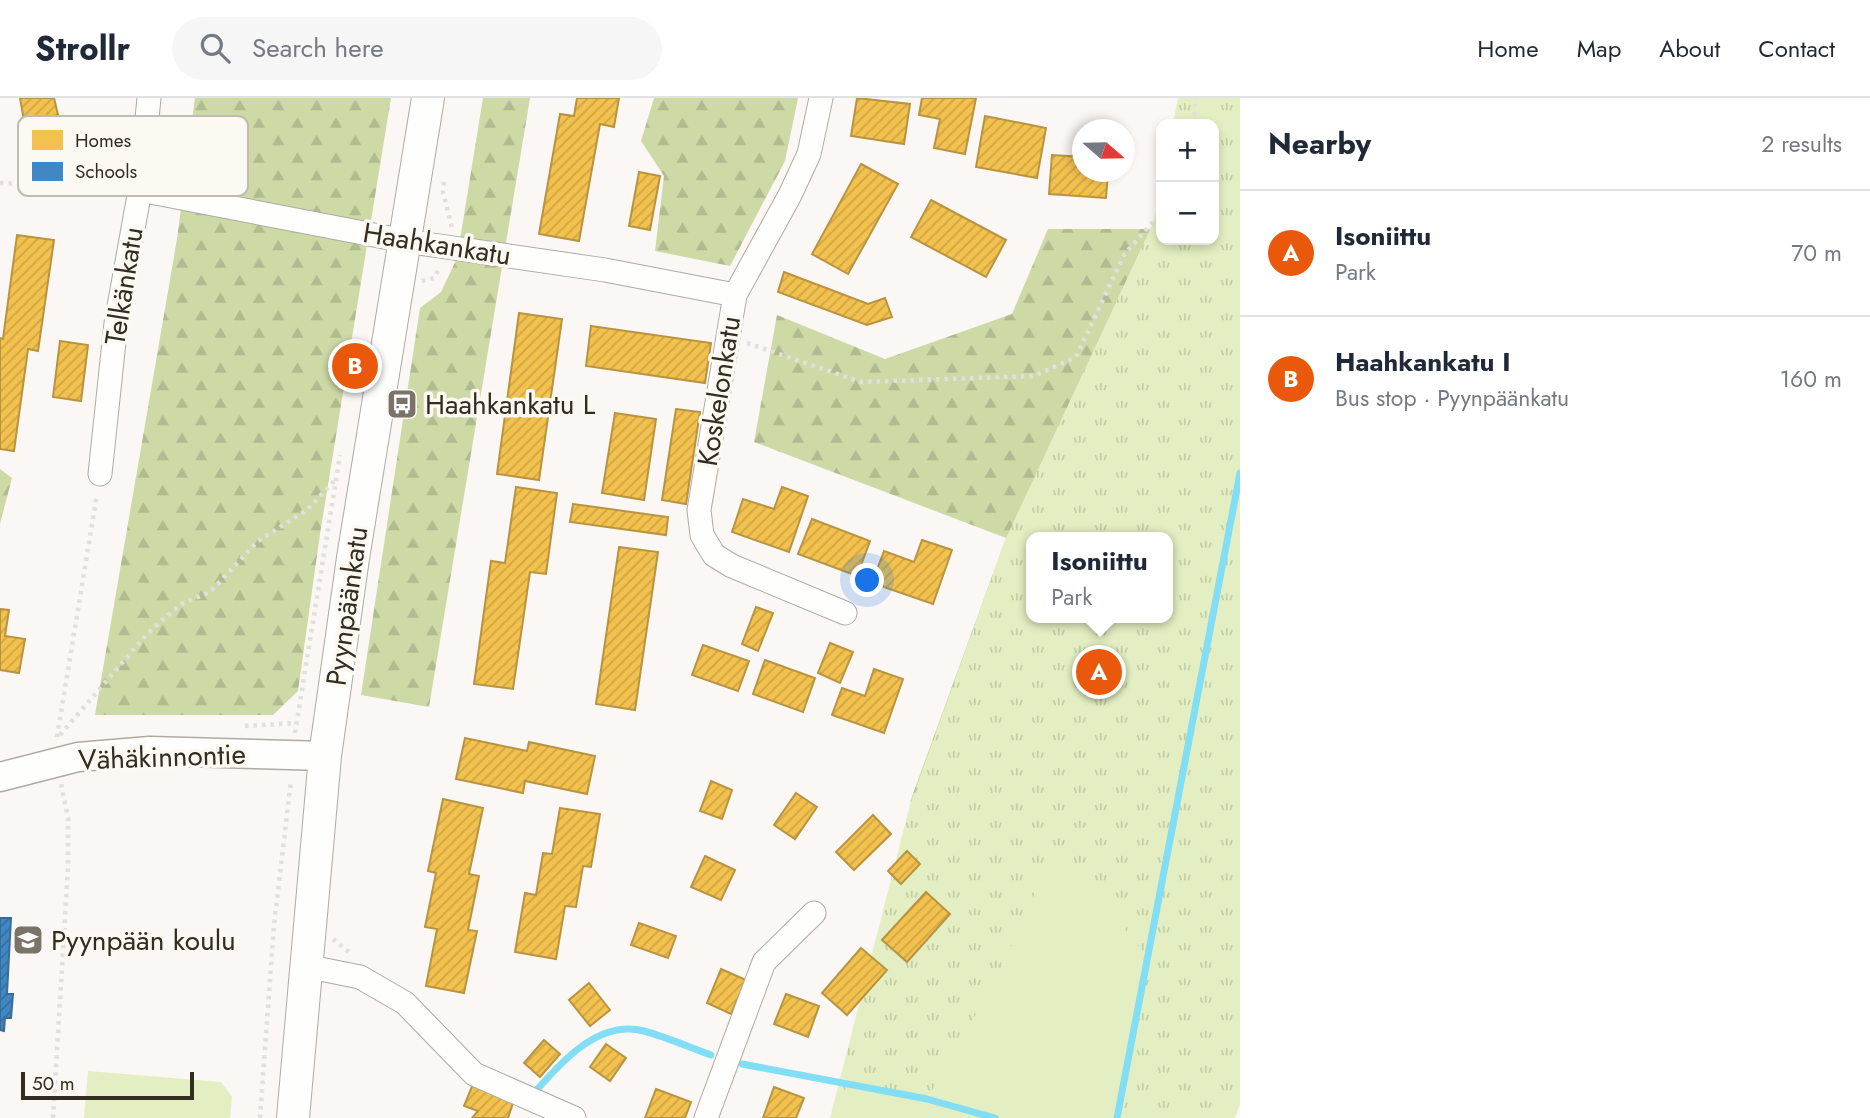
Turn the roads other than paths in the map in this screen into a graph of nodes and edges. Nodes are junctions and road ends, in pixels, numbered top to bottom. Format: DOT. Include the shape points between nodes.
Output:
graph roads {
  1 [pos="149,98"];
  2 [pos="428,98"];
  3 [pos="821,98"];
  4 [pos="147,116"];
  5 [pos="139,196"];
  6 [pos="171,196"];
  7 [pos="405,241"];
  8 [pos="735,295"];
  9 [pos="100,474"];
  10 [pos="845,612"];
  11 [pos="325,756"];
  12 [pos="0,777"];
  13 [pos="814,913"];
  14 [pos="305,966"];
  15 [pos="293,1118"];
  16 [pos="574,1118"];
  17 [pos="706,1118"];
  1 -- 4 [label="street, Telkänkatu"];
  2 -- 7 [label="main road, Pyynpäänkatu"];
  3 -- 8 [label="street, Koskelonkatu" via="808,154"];
  5 -- 9 [label="street, Telkänkatu" via="116,323"];
  6 -- 7 [label="street, Haahkankatu"];
  7 -- 8 [label="street, Haahkankatu" via="605,270"];
  7 -- 11 [label="main road, Pyynpäänkatu"];
  8 -- 10 [label="street, Koskelonkatu" via="699,510 702,535 714,555 732,566"];
  11 -- 12 [label="street, Vähäkinnontie" via="57,750"];
  11 -- 14 [label="main road, Pyynpäänkatu"];
  13 -- 17 [label="street" via="764,962"];
  14 -- 15 [label="main road, Pyynpäänkatu"];
  14 -- 16 [label="street" via="360,977 405,1003 474,1074"];
}
